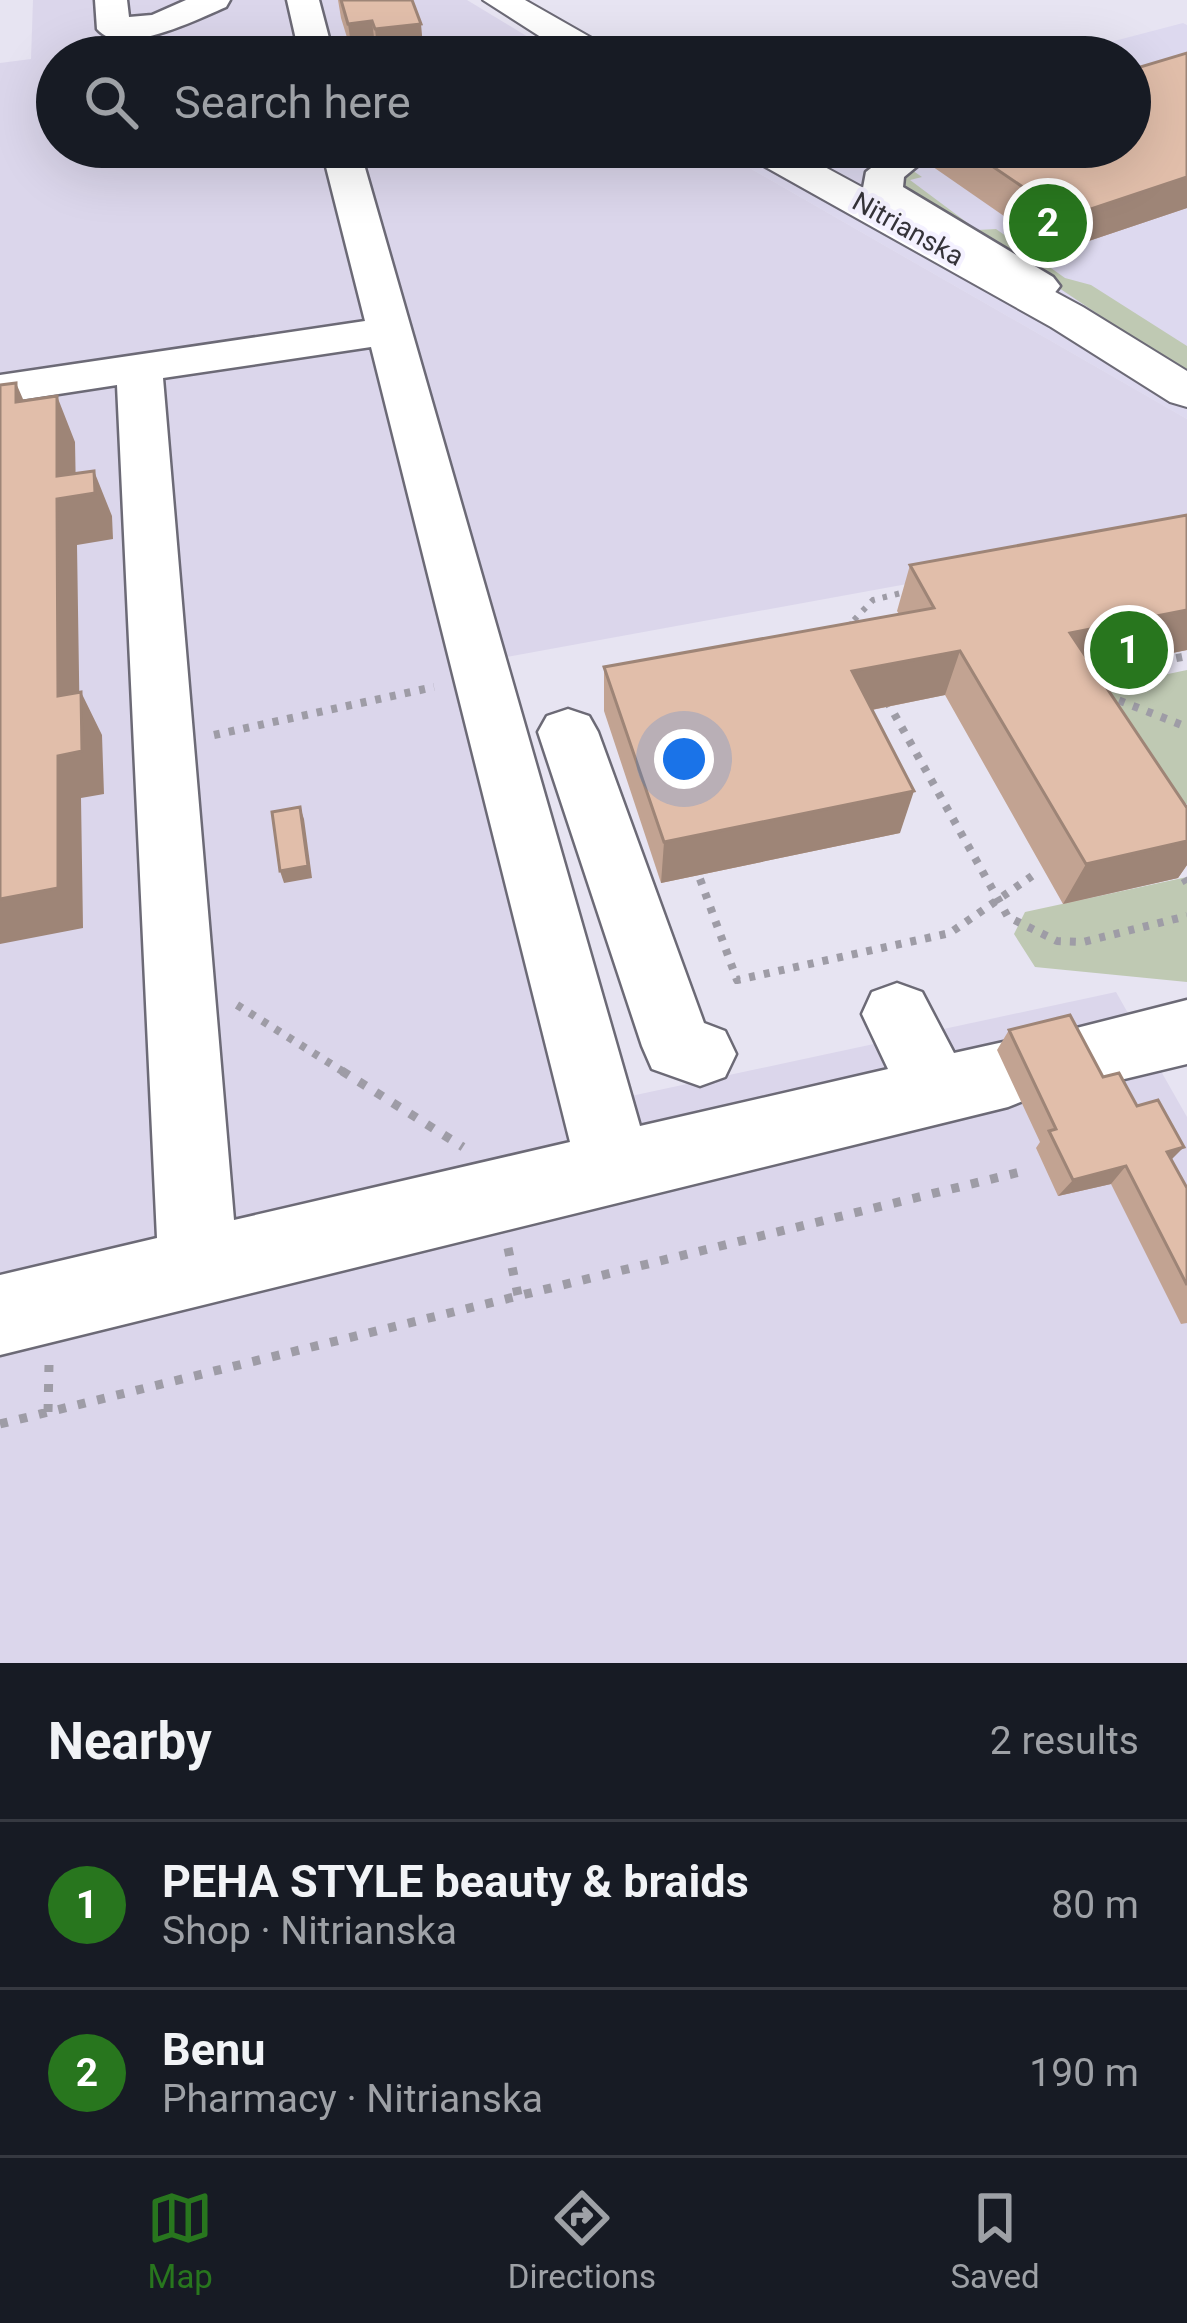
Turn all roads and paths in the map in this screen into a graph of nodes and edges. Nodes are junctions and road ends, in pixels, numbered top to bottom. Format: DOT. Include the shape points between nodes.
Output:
graph roads {
  1 [pos="112,0"];
  2 [pos="214,0"];
  3 [pos="303,0"];
  4 [pos="500,0"];
  5 [pos="312,36"];
  6 [pos="562,36"];
  7 [pos="345,168"];
  8 [pos="796,168"];
  9 [pos="892,168"];
  10 [pos="387,331"];
  11 [pos="1120,349"];
  12 [pos="139,369"];
  13 [pos="0,389"];
  14 [pos="1187,392"];
  15 [pos="929,587"];
  16 [pos="852,634"];
  17 [pos="1187,656"];
  18 [pos="1067,680"];
  19 [pos="1087,688"];
  20 [pos="883,693"];
  21 [pos="486,695"];
  22 [pos="1187,727"];
  23 [pos="568,732"];
  24 [pos="164,746"];
  25 [pos="1176,864"];
  26 [pos="1032,876"];
  27 [pos="700,879"];
  28 [pos="1187,883"];
  29 [pos="994,900"];
  30 [pos="1187,916"];
  31 [pos="897,1014"];
  32 [pos="1187,1032"];
  33 [pos="700,1054"];
  34 [pos="934,1091"];
  35 [pos="614,1167"];
  36 [pos="1024,1172"];
  37 [pos="198,1265"];
  38 [pos="0,1315"];
  39 [pos="0,1424"];
  1 -- 2 [label="lane" via="114,28 158,24"];
  3 -- 5 [label="lane"];
  4 -- 6 [label="main road"];
  7 -- 10 [label="lane"];
  8 -- 11 [label="main road, Nitrianska"];
  9 -- 11 [label="lane, Nitrianska" via="883,188 889,195 1026,278"];
  10 -- 12 [label="lane"];
  10 -- 21 [label="lane"];
  11 -- 14 [label="main road, Nitrianska"];
  12 -- 13 [label="lane"];
  12 -- 24 [label="lane"];
  15 -- 16 [label="path" via="866,602"];
  17 -- 18 [label="path"];
  19 -- 22 [label="path"];
  20 -- 29 [label="path"];
  21 -- 24 [label="path" via="458,682"];
  21 -- 35 [label="lane"];
  23 -- 33 [label="lane" via="677,1046"];
  24 -- 37 [label="lane"];
  25 -- 28 [label="path"];
  26 -- 29 [label="path"];
  27 -- 29 [label="path" via="737,980 950,933"];
  29 -- 30 [label="path" via="1007,916 1057,941"];
  31 -- 34 [label="lane"];
  32 -- 34 [label="lane"];
  34 -- 35 [label="lane"];
  35 -- 37 [label="lane"];
  36 -- 39 [label="path"];
  37 -- 38 [label="lane"];
}
